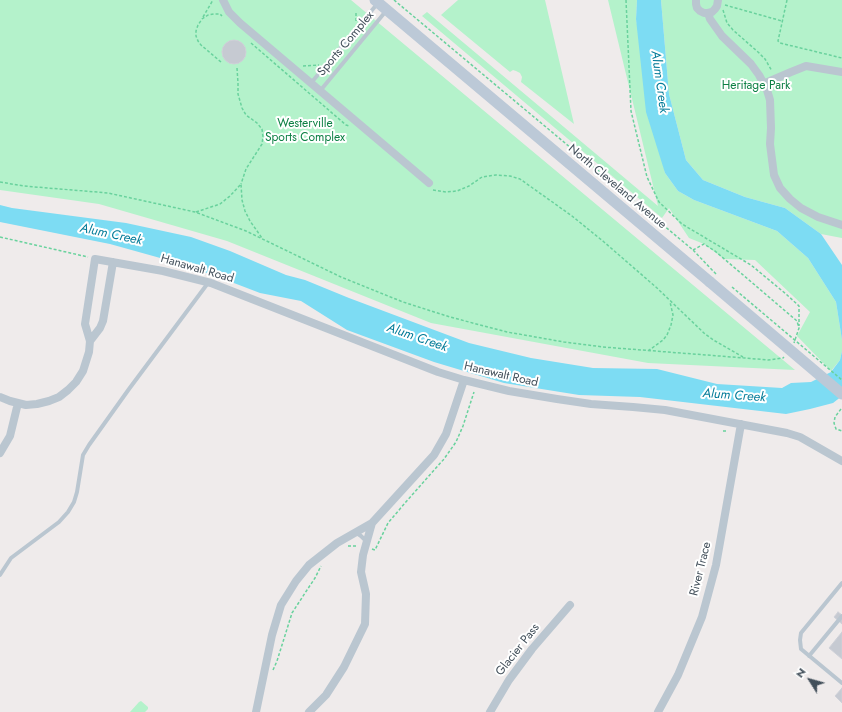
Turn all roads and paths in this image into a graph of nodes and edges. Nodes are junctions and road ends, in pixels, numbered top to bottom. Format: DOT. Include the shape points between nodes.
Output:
graph roads {
  1 [pos="213,0"];
  2 [pos="223,0"];
  3 [pos="394,0"];
  4 [pos="626,0"];
  5 [pos="696,0"];
  6 [pos="718,0"];
  7 [pos="788,0"];
  8 [pos="380,4"];
  9 [pos="356,13"];
  10 [pos="708,13"];
  11 [pos="226,18"];
  12 [pos="202,19"];
  13 [pos="782,20"];
  14 [pos="356,22"];
  15 [pos="842,58"];
  16 [pos="221,62"];
  17 [pos="321,64"];
  18 [pos="237,68"];
  19 [pos="297,72"];
  20 [pos="842,72"];
  21 [pos="777,78"];
  22 [pos="311,83"];
  23 [pos="764,84"];
  24 [pos="320,91"];
  25 [pos="353,127"];
  26 [pos="0,182"];
  27 [pos="241,184"];
  28 [pos="429,186"];
  29 [pos="195,212"];
  30 [pos="842,226"];
  31 [pos="0,238"];
  32 [pos="263,240"];
  33 [pos="693,250"];
  34 [pos="61,251"];
  35 [pos="62,255"];
  36 [pos="95,259"];
  37 [pos="113,262"];
  38 [pos="713,278"];
  39 [pos="208,283"];
  40 [pos="728,284"];
  41 [pos="670,301"];
  42 [pos="799,328"];
  43 [pos="90,341"];
  44 [pos="793,346"];
  45 [pos="648,350"];
  46 [pos="786,355"];
  47 [pos="745,358"];
  48 [pos="464,380"];
  49 [pos="842,380"];
  50 [pos="842,394"];
  51 [pos="0,397"];
  52 [pos="18,403"];
  53 [pos="841,409"];
  54 [pos="741,424"];
  55 [pos="723,431"];
  56 [pos="727,431"];
  57 [pos="842,431"];
  58 [pos="0,453"];
  59 [pos="842,461"];
  60 [pos="372,523"];
  61 [pos="355,532"];
  62 [pos="367,542"];
  63 [pos="346,546"];
  64 [pos="357,546"];
  65 [pos="324,563"];
  66 [pos="0,575"];
  67 [pos="842,583"];
  68 [pos="570,606"];
  69 [pos="842,616"];
  70 [pos="809,656"];
  71 [pos="272,673"];
  72 [pos="842,683"];
  73 [pos="256,712"];
  74 [pos="309,712"];
  75 [pos="490,712"];
  76 [pos="658,712"];
  1 -- 12 [label="path"];
  2 -- 19 [label="street" via="229,12 240,23"];
  3 -- 33 [label="path"];
  4 -- 42 [label="path" via="631,111 647,178 659,202 682,224 751,265 786,294 799,306"];
  5 -- 10 [label="street" via="697,8"];
  6 -- 10 [label="street" via="715,9"];
  7 -- 13 [label="path"];
  8 -- 22 [label="lane, Sports Complex"];
  8 -- 24 [label="lane, Sports Complex"];
  8 -- 38 [label="main road, North Cleveland Avenue"];
  9 -- 14 [label="path"];
  10 -- 23 [label="street" via="722,36 750,64"];
  11 -- 12 [label="path" via="220,14 208,15"];
  12 -- 16 [label="path" via="196,31 198,41"];
  13 -- 15 [label="path" via="778,41 780,43"];
  13 -- 21 [label="path" via="722,4 727,23 758,52"];
  17 -- 19 [label="path" via="303,65"];
  18 -- 27 [label="path" via="238,94 242,108 262,129 263,136 262,144 246,168"];
  19 -- 22 [label="street"];
  19 -- 25 [label="path" via="292,79 346,125"];
  20 -- 21 [label="street" via="806,66"];
  21 -- 23 [label="street"];
  22 -- 24 [label="street"];
  23 -- 30 [label="street" via="770,100 770,144 774,175 780,188 801,208"];
  24 -- 28 [label="street"];
  26 -- 29 [label="path" via="108,193"];
  27 -- 29 [label="path" via="220,204"];
  27 -- 32 [label="path" via="245,211"];
  28 -- 41 [label="path" via="433,190 446,192 457,191 482,178 496,175 520,179 604,242"];
  29 -- 32 [label="path"];
  31 -- 34 [label="path"];
  32 -- 45 [label="path" via="341,277 450,317 508,332 564,342"];
  33 -- 38 [label="path"];
  33 -- 42 [label="path" via="704,244 715,251 797,321"];
  34 -- 35 [label="path"];
  34 -- 36 [label="path"];
  36 -- 37 [label="street, Hanawalt Road"];
  36 -- 43 [label="street" via="85,324"];
  37 -- 39 [label="street, Hanawalt Road" via="163,271"];
  37 -- 43 [label="street" via="103,321"];
  38 -- 50 [label="main road, North Cleveland Avenue, bridge"];
  39 -- 48 [label="street, Hanawalt Road"];
  39 -- 66 [label="lane" via="89,445 83,455 77,492 68,512 59,522 11,558"];
  40 -- 49 [label="path, bridge"];
  41 -- 45 [label="path" via="673,315 667,335"];
  41 -- 47 [label="path" via="705,334"];
  42 -- 44 [label="path"];
  43 -- 52 [label="street" via="83,371 68,390 49,401 37,404"];
  45 -- 47 [label="path"];
  46 -- 47 [label="path" via="783,358 768,360"];
  48 -- 54 [label="street, Hanawalt Road" via="557,399 664,410"];
  48 -- 60 [label="street" via="446,434 434,455"];
  51 -- 52 [label="street"];
  52 -- 58 [label="street" via="10,436"];
  53 -- 57 [label="path" via="834,423 836,429"];
  54 -- 59 [label="street, Hanawalt Road" via="800,437"];
  54 -- 76 [label="street, River Trace" via="716,565 702,617 678,675"];
  55 -- 56 [label="path"];
  60 -- 61 [label="street"];
  60 -- 62 [label="street"];
  61 -- 62 [label="lane"];
  61 -- 73 [label="street" via="309,565 281,605"];
  62 -- 74 [label="street" via="361,572 366,594 365,624 344,668 326,695"];
  63 -- 64 [label="path"];
  65 -- 71 [label="path" via="292,613"];
  67 -- 70 [label="lane" via="801,632 801,649"];
  68 -- 75 [label="street, Glacier Pass" via="532,649"];
  69 -- 70 [label="lane"];
  70 -- 72 [label="lane"];
}
